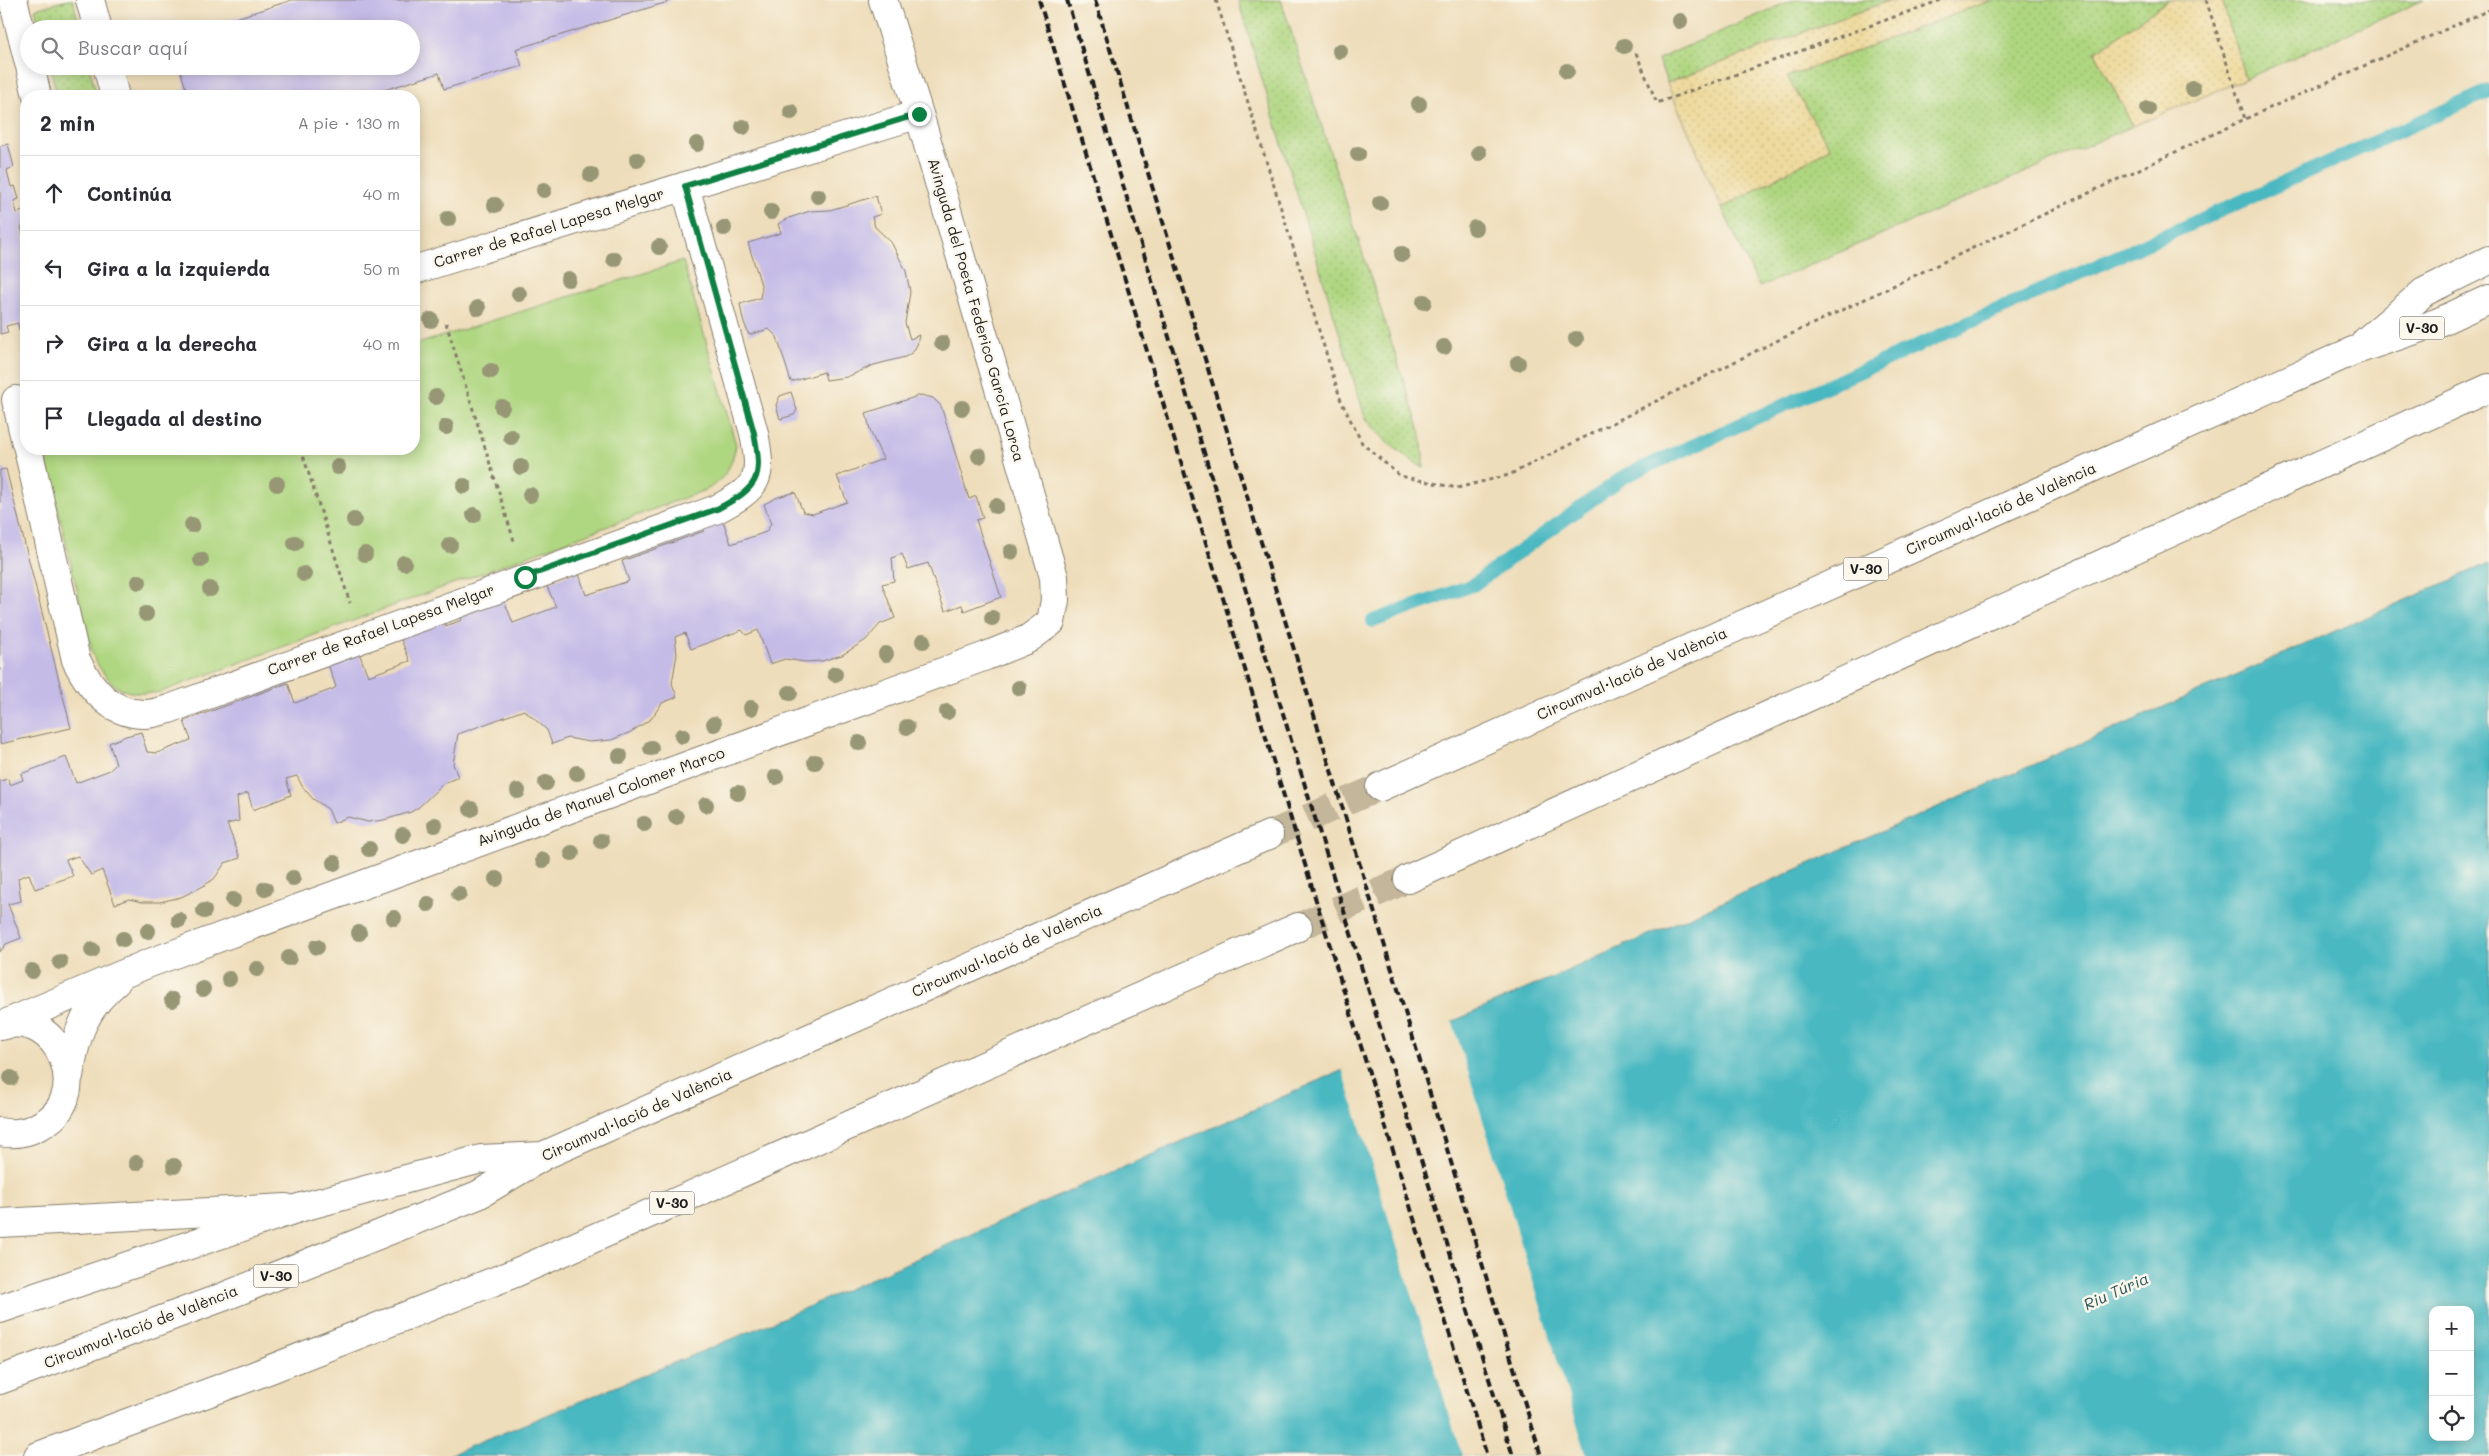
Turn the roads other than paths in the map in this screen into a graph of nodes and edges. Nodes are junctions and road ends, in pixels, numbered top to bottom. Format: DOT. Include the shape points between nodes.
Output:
graph roads {
  1 [pos="14,0"];
  2 [pos="90,0"];
  3 [pos="883,0"];
  4 [pos="96,20"];
  5 [pos="20,26"];
  6 [pos="32,75"];
  7 [pos="109,75"];
  8 [pos="36,90"];
  9 [pos="113,90"];
  10 [pos="919,114"];
  11 [pos="685,186"];
  12 [pos="2489,260"];
  13 [pos="420,268"];
  14 [pos="2489,299"];
  15 [pos="2354,351"];
  16 [pos="2489,388"];
  17 [pos="14,400"];
  18 [pos="20,422"];
  19 [pos="29,455"];
  20 [pos="1051,622"];
  21 [pos="1380,787"];
  22 [pos="1269,835"];
  23 [pos="1408,879"];
  24 [pos="1298,927"];
  25 [pos="147,964"];
  26 [pos="0,1026"];
  27 [pos="68,1076"];
  28 [pos="0,1132"];
  29 [pos="545,1155"];
  30 [pos="302,1208"];
  31 [pos="0,1223"];
  32 [pos="0,1309"];
  33 [pos="0,1380"];
  34 [pos="38,1456"];
  1 -- 5 [label="main road"];
  2 -- 4 [label="main road"];
  3 -- 10 [label="main road, Avinguda del Poeta Federico García Lorca"];
  6 -- 8 [label="main road"];
  7 -- 9 [label="main road"];
  10 -- 11 [label="main road, Carrer de Rafael Lapesa Melgar"];
  10 -- 20 [label="main road, Avinguda del Poeta Federico García Lorca" via="1054,577 1056,600"];
  11 -- 13 [label="main road, Carrer de Rafael Lapesa Melgar"];
  11 -- 19 [label="main road, Carrer de Rafael Lapesa Melgar" via="760,462 755,482 738,498 717,509 169,709 147,714 126,712 105,701 88,682 76,660"];
  12 -- 15 [label="main road" via="2424,292"];
  14 -- 15 [label="main road, Circumval·lació de València / V-30" via="2439,322"];
  15 -- 21 [label="main road, Circumval·lació de València / V-30"];
  16 -- 23 [label="main road"];
  17 -- 18 [label="main road"];
  20 -- 25 [label="main road, Avinguda de Manuel Colomer Marco" via="1028,639 986,656"];
  22 -- 29 [label="main road, Circumval·lació de València / V-30"];
  24 -- 34 [label="main road, V-30" via="515,1273"];
  25 -- 26 [label="main road, Avinguda de Manuel Colomer Marco"];
  25 -- 27 [label="main road, Avinguda de Manuel Colomer Marco" via="124,975 88,1011 75,1039"];
  26 -- 27 [label="main road, Avinguda de Manuel Colomer Marco" via="22,1025 39,1030 54,1042 64,1058"];
  27 -- 28 [label="main road, Avinguda de Manuel Colomer Marco" via="66,1095 58,1112 44,1124 27,1132"];
  29 -- 30 [label="main road" via="481,1159"];
  29 -- 33 [label="main road, Circumval·lació de València / V-30" via="469,1199 223,1297"];
  30 -- 31 [label="main road"];
  30 -- 32 [label="main road"];
}
